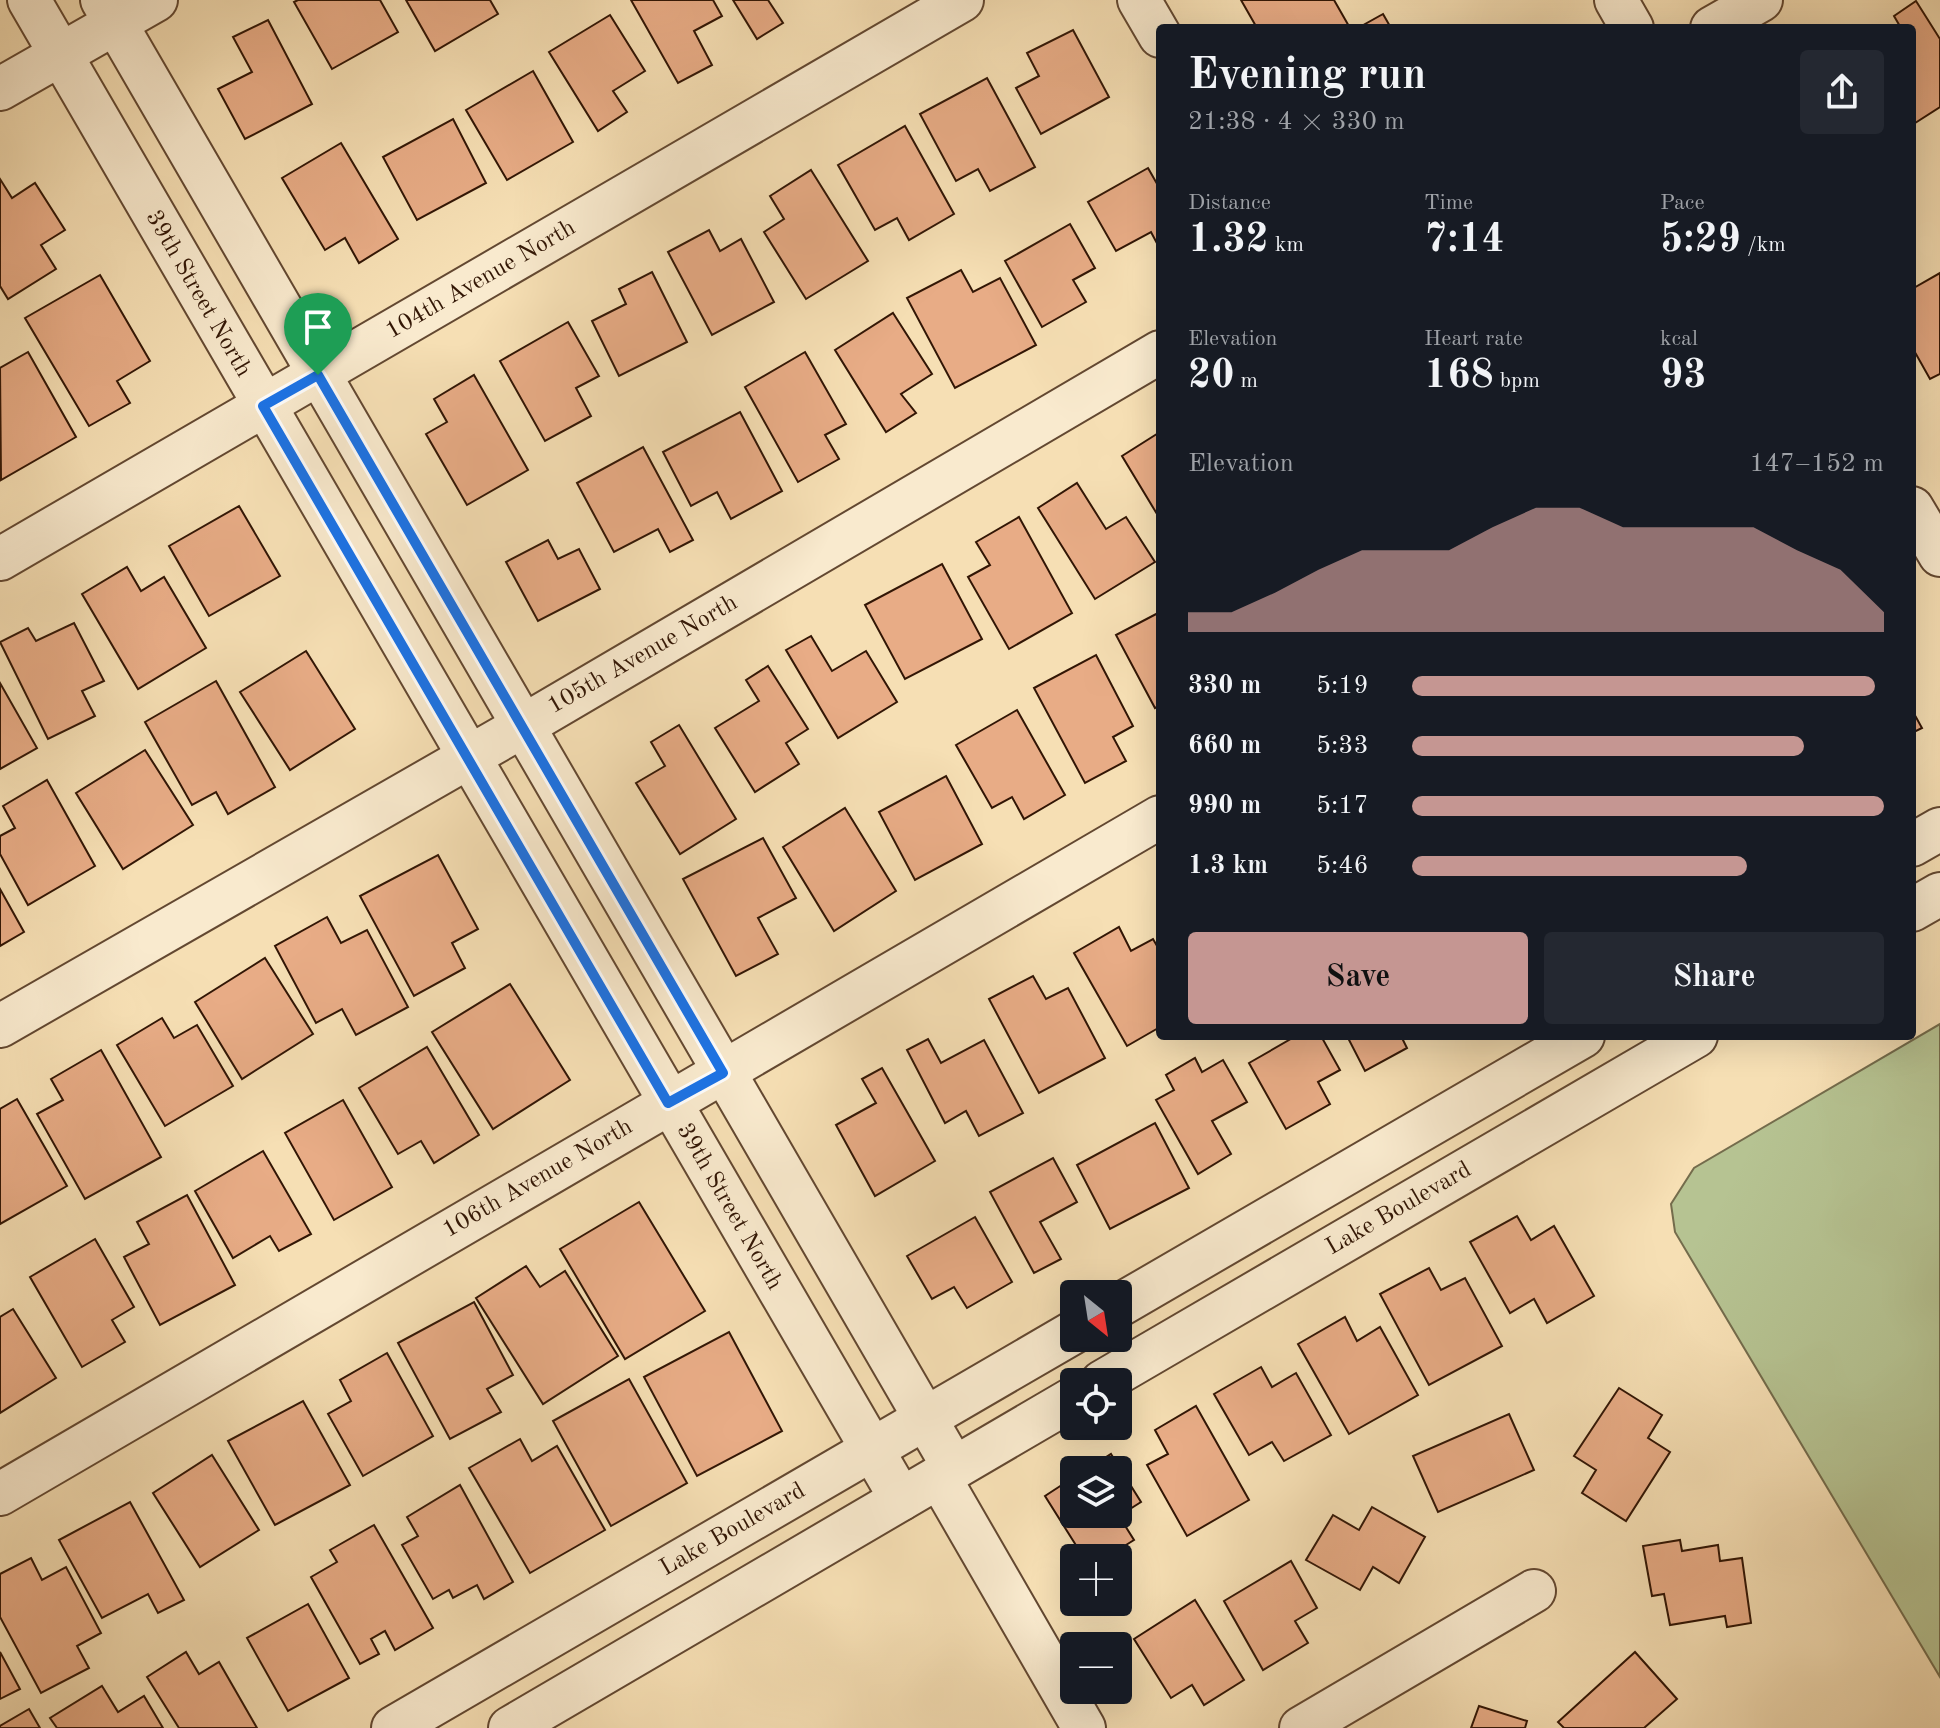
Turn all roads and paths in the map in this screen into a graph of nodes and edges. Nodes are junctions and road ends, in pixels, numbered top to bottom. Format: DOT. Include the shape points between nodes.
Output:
graph roads {
  1 [pos="29,0"];
  2 [pos="156,0"];
  3 [pos="962,0"];
  4 [pos="1139,0"];
  5 [pos="1616,0"];
  6 [pos="1761,0"];
  7 [pos="108,12"];
  8 [pos="1630,24"];
  9 [pos="1719,24"];
  10 [pos="1156,29"];
  11 [pos="60,54"];
  12 [pos="0,89"];
  13 [pos="1156,354"];
  14 [pos="318,375"];
  15 [pos="263,406"];
  16 [pos="1916,515"];
  17 [pos="1940,555"];
  18 [pos="0,559"];
  19 [pos="523,726"];
  20 [pos="468,757"];
  21 [pos="1156,819"];
  22 [pos="1940,829"];
  23 [pos="1916,843"];
  24 [pos="1940,894"];
  25 [pos="1916,908"];
  26 [pos="0,1026"];
  27 [pos="1576,1040"];
  28 [pos="1689,1040"];
  29 [pos="723,1073"];
  30 [pos="668,1103"];
  31 [pos="1132,1298"];
  32 [pos="1060,1340"];
  33 [pos="1126,1368"];
  34 [pos="1060,1406"];
  35 [pos="925,1418"];
  36 [pos="871,1449"];
  37 [pos="946,1473"];
  38 [pos="0,1494"];
  39 [pos="901,1499"];
  40 [pos="1534,1591"];
  41 [pos="393,1728"];
  42 [pos="510,1728"];
  43 [pos="1084,1728"];
  44 [pos="1301,1728"];
  1 -- 11 [label="street, 39th Street North"];
  2 -- 7 [label="street"];
  3 -- 14 [label="street, 104th Avenue North"];
  4 -- 10 [label="street"];
  5 -- 8 [label="street"];
  6 -- 9 [label="street"];
  7 -- 11 [label="street"];
  7 -- 14 [label="street"];
  11 -- 12 [label="street"];
  11 -- 15 [label="street, 39th Street North"];
  13 -- 19 [label="street, 105th Avenue North"];
  14 -- 15 [label="street, 104th Avenue North"];
  14 -- 19 [label="street"];
  15 -- 18 [label="street, 104th Avenue North"];
  15 -- 20 [label="street, 39th Street North"];
  16 -- 17 [label="street"];
  19 -- 20 [label="street, 105th Avenue North"];
  19 -- 29 [label="street"];
  20 -- 26 [label="street, 105th Avenue North"];
  20 -- 30 [label="street, 39th Street North"];
  21 -- 29 [label="street, 106th Avenue North"];
  22 -- 23 [label="street"];
  24 -- 25 [label="street"];
  27 -- 31 [label="street"];
  28 -- 33 [label="street, Lake Boulevard"];
  29 -- 30 [label="street, 106th Avenue North"];
  29 -- 35 [label="street"];
  30 -- 36 [label="street, 39th Street North"];
  30 -- 38 [label="street, 106th Avenue North"];
  32 -- 35 [label="street, Lake Boulevard"];
  34 -- 37 [label="street"];
  35 -- 36 [label="street, Lake Boulevard"];
  35 -- 37 [label="street"];
  36 -- 39 [label="street, 39th Street North"];
  36 -- 41 [label="street, Lake Boulevard"];
  37 -- 39 [label="street"];
  37 -- 43 [label="street"];
  39 -- 42 [label="street"];
  40 -- 44 [label="street"];
}
